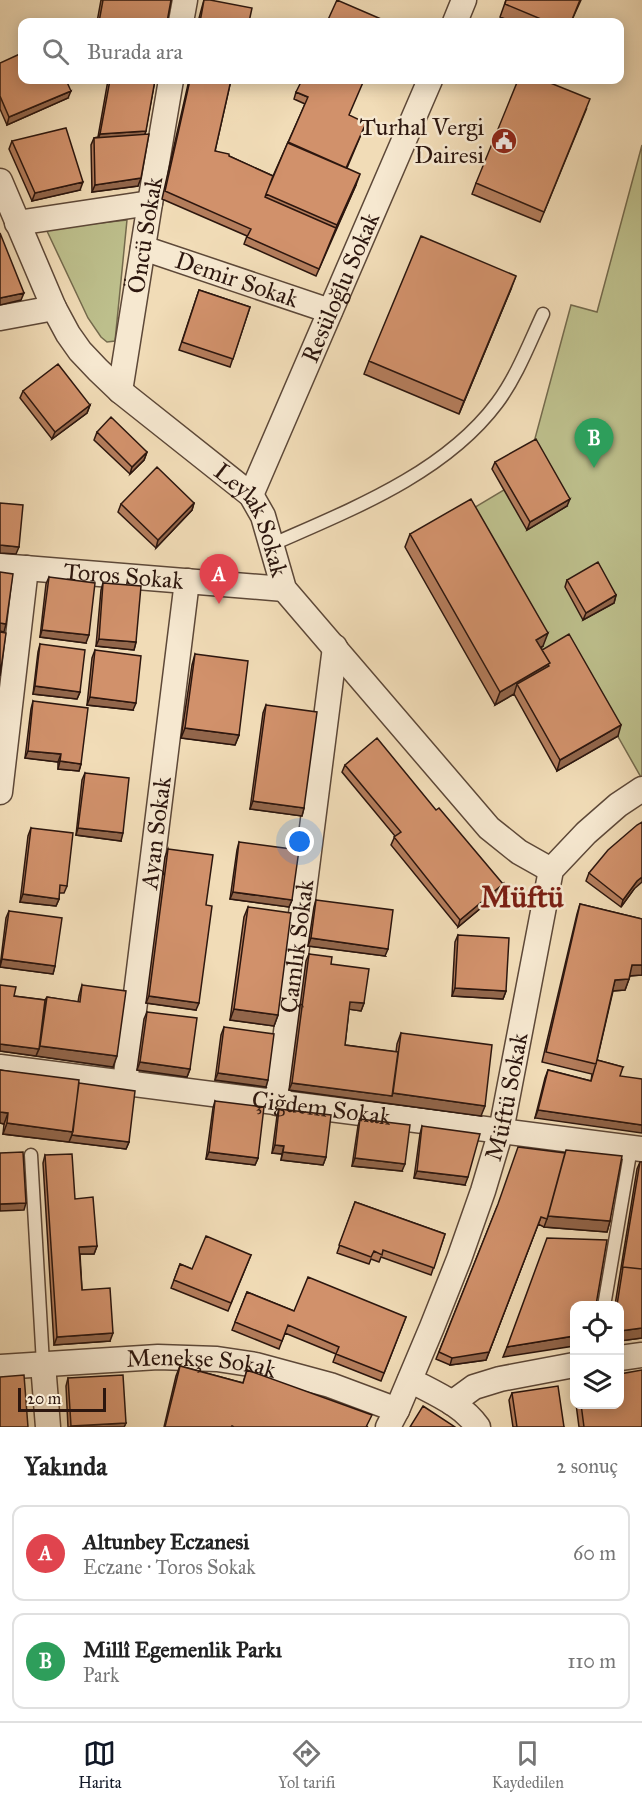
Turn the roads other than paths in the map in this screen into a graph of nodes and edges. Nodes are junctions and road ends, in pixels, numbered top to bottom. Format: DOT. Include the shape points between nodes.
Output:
graph roads {
  1 [pos="185,0"];
  2 [pos="464,0"];
  3 [pos="183,18"];
  4 [pos="457,18"];
  5 [pos="170,84"];
  6 [pos="428,84"];
  7 [pos="0,181"];
  8 [pos="150,202"];
  9 [pos="17,223"];
  10 [pos="143,248"];
  11 [pos="54,308"];
  12 [pos="330,311"];
  13 [pos="543,314"];
  14 [pos="0,318"];
  15 [pos="120,391"];
  16 [pos="250,495"];
  17 [pos="271,545"];
  18 [pos="0,566"];
  19 [pos="26,568"];
  20 [pos="187,581"];
  21 [pos="284,589"];
  22 [pos="335,647"];
  23 [pos="642,789"];
  24 [pos="0,792"];
  25 [pos="551,870"];
  26 [pos="0,1067"];
  27 [pos="125,1083"];
  28 [pos="277,1103"];
  29 [pos="501,1131"];
  30 [pos="636,1148"];
  31 [pos="31,1155"];
  32 [pos="605,1301"];
  33 [pos="642,1355"];
  34 [pos="624,1357"];
  35 [pos="43,1364"];
  36 [pos="570,1366"];
  37 [pos="0,1367"];
  38 [pos="410,1380"];
  39 [pos="452,1403"];
  40 [pos="393,1418"];
  41 [pos="48,1427"];
  42 [pos="478,1427"];
  1 -- 3 [label="street"];
  2 -- 4 [label="street"];
  5 -- 8 [label="street, Öncü Sokak"];
  6 -- 12 [label="street, Resüloğlu Sokak"];
  7 -- 9 [label="street, Leylak Sokak"];
  8 -- 9 [label="street"];
  8 -- 10 [label="street, Öncü Sokak"];
  9 -- 11 [label="street, Leylak Sokak"];
  10 -- 12 [label="street, Demir Sokak"];
  10 -- 15 [label="street, Öncü Sokak"];
  11 -- 14 [label="street"];
  11 -- 15 [label="street, Leylak Sokak" via="80,351"];
  12 -- 16 [label="street, Resüloğlu Sokak"];
  13 -- 17 [label="lane" via="512,380 496,404 448,451 412,477 361,505"];
  15 -- 16 [label="street, Leylak Sokak"];
  16 -- 17 [label="street, Leylak Sokak" via="263,516"];
  17 -- 21 [label="street, Leylak Sokak"];
  18 -- 19 [label="street, Toros Sokak"];
  19 -- 20 [label="street, Toros Sokak"];
  19 -- 24 [label="street"];
  20 -- 21 [label="street, Toros Sokak"];
  20 -- 27 [label="street, Ayan Sokak"];
  21 -- 22 [label="street, Leylak Sokak"];
  22 -- 25 [label="street, Leylak Sokak" via="489,828 519,852"];
  22 -- 28 [label="street, Çamlık Sokak"];
  23 -- 25 [label="street" via="586,833"];
  25 -- 29 [label="street, Müftü Sokak"];
  26 -- 27 [label="street, Çiğdem Sokak"];
  27 -- 28 [label="street, Çiğdem Sokak"];
  28 -- 29 [label="street, Çiğdem Sokak"];
  29 -- 30 [label="street, Çiğdem Sokak"];
  29 -- 38 [label="street, Müftü Sokak" via="459,1259"];
  30 -- 32 [label="lane"];
  31 -- 35 [label="lane"];
  33 -- 34 [label="street"];
  35 -- 37 [label="street, Menekşe Sokak"];
  35 -- 40 [label="street, Menekşe Sokak" via="158,1357 256,1365 330,1385"];
  35 -- 41 [label="street"];
  36 -- 39 [label="street" via="474,1387"];
  38 -- 39 [label="street"];
  38 -- 40 [label="street, Müftü Sokak"];
  39 -- 42 [label="street"];
}
